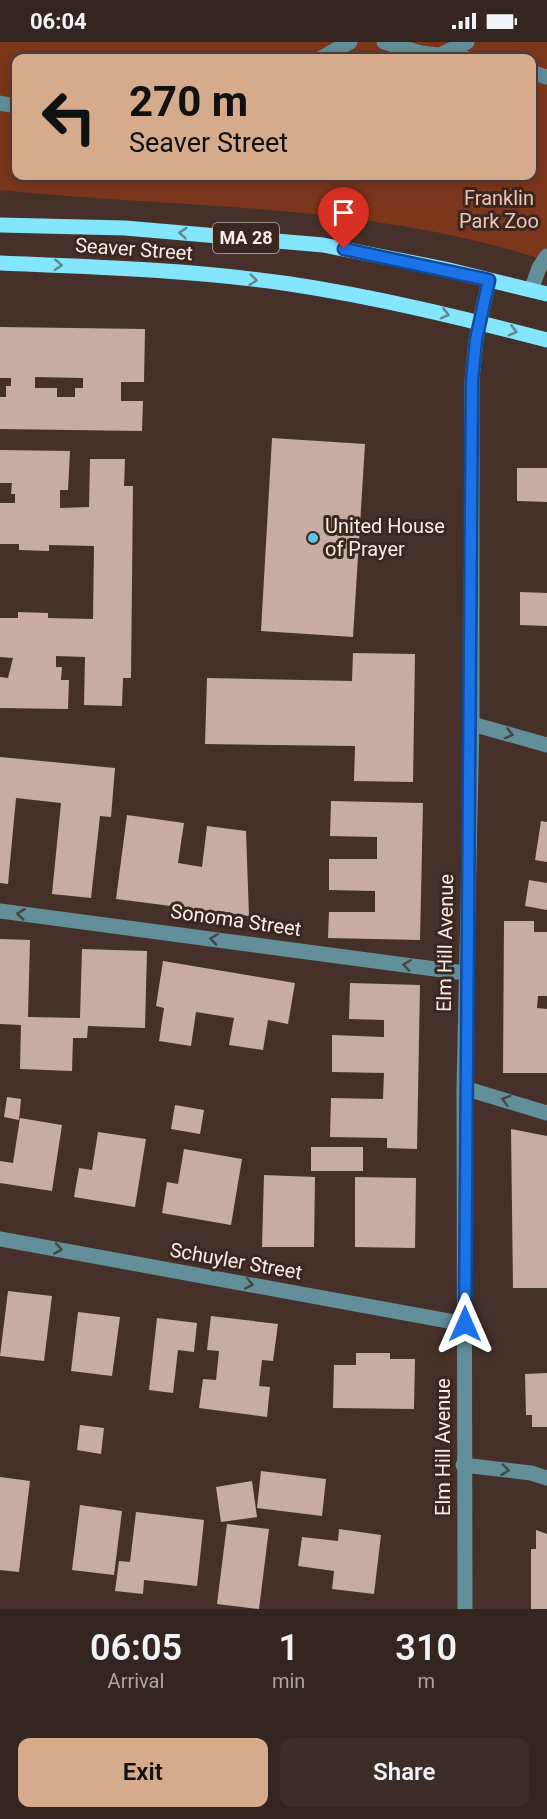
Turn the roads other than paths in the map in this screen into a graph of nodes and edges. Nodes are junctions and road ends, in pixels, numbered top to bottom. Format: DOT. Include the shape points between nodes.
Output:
graph roads {
  1 [pos="350,42"];
  2 [pos="384,42"];
  3 [pos="467,42"];
  4 [pos="328,54"];
  5 [pos="421,54"];
  6 [pos="442,54"];
  7 [pos="0,225"];
  8 [pos="547,256"];
  9 [pos="0,263"];
  10 [pos="489,280"];
  11 [pos="531,290"];
  12 [pos="547,294"];
  13 [pos="479,322"];
  14 [pos="547,340"];
  15 [pos="472,724"];
  16 [pos="547,745"];
  17 [pos="0,911"];
  18 [pos="465,973"];
  19 [pos="464,1088"];
  20 [pos="547,1113"];
  21 [pos="0,1239"];
  22 [pos="465,1324"];
  23 [pos="463,1465"];
  24 [pos="547,1478"];
  25 [pos="465,1609"];
  1 -- 4 [label="street"];
  2 -- 5 [label="street"];
  3 -- 6 [label="street"];
  10 -- 7 [label="main road, Seaver Street / MA 28, one-way" via="324,245 125,228"];
  8 -- 11 [label="street"];
  9 -- 13 [label="main road, Seaver Street / MA 28, one-way" via="105,267 287,284"];
  10 -- 11 [label="main road, Seaver Street / MA 28"];
  10 -- 13 [label="street, Elm Hill Avenue"];
  11 -- 12 [label="main road, Seaver Street / MA 28"];
  13 -- 14 [label="main road, Seaver Street / MA 28, one-way"];
  13 -- 15 [label="street, Elm Hill Avenue" via="472,380"];
  15 -- 16 [label="street, one-way"];
  15 -- 18 [label="street, Elm Hill Avenue"];
  18 -- 17 [label="street, Sonoma Street, one-way"];
  18 -- 19 [label="street, Elm Hill Avenue"];
  20 -- 19 [label="street, one-way"];
  19 -- 22 [label="street, Elm Hill Avenue"];
  21 -- 22 [label="street, Schuyler Street, one-way"];
  22 -- 23 [label="street, Elm Hill Avenue"];
  23 -- 24 [label="street, one-way"];
  23 -- 25 [label="street, Elm Hill Avenue"];
}
